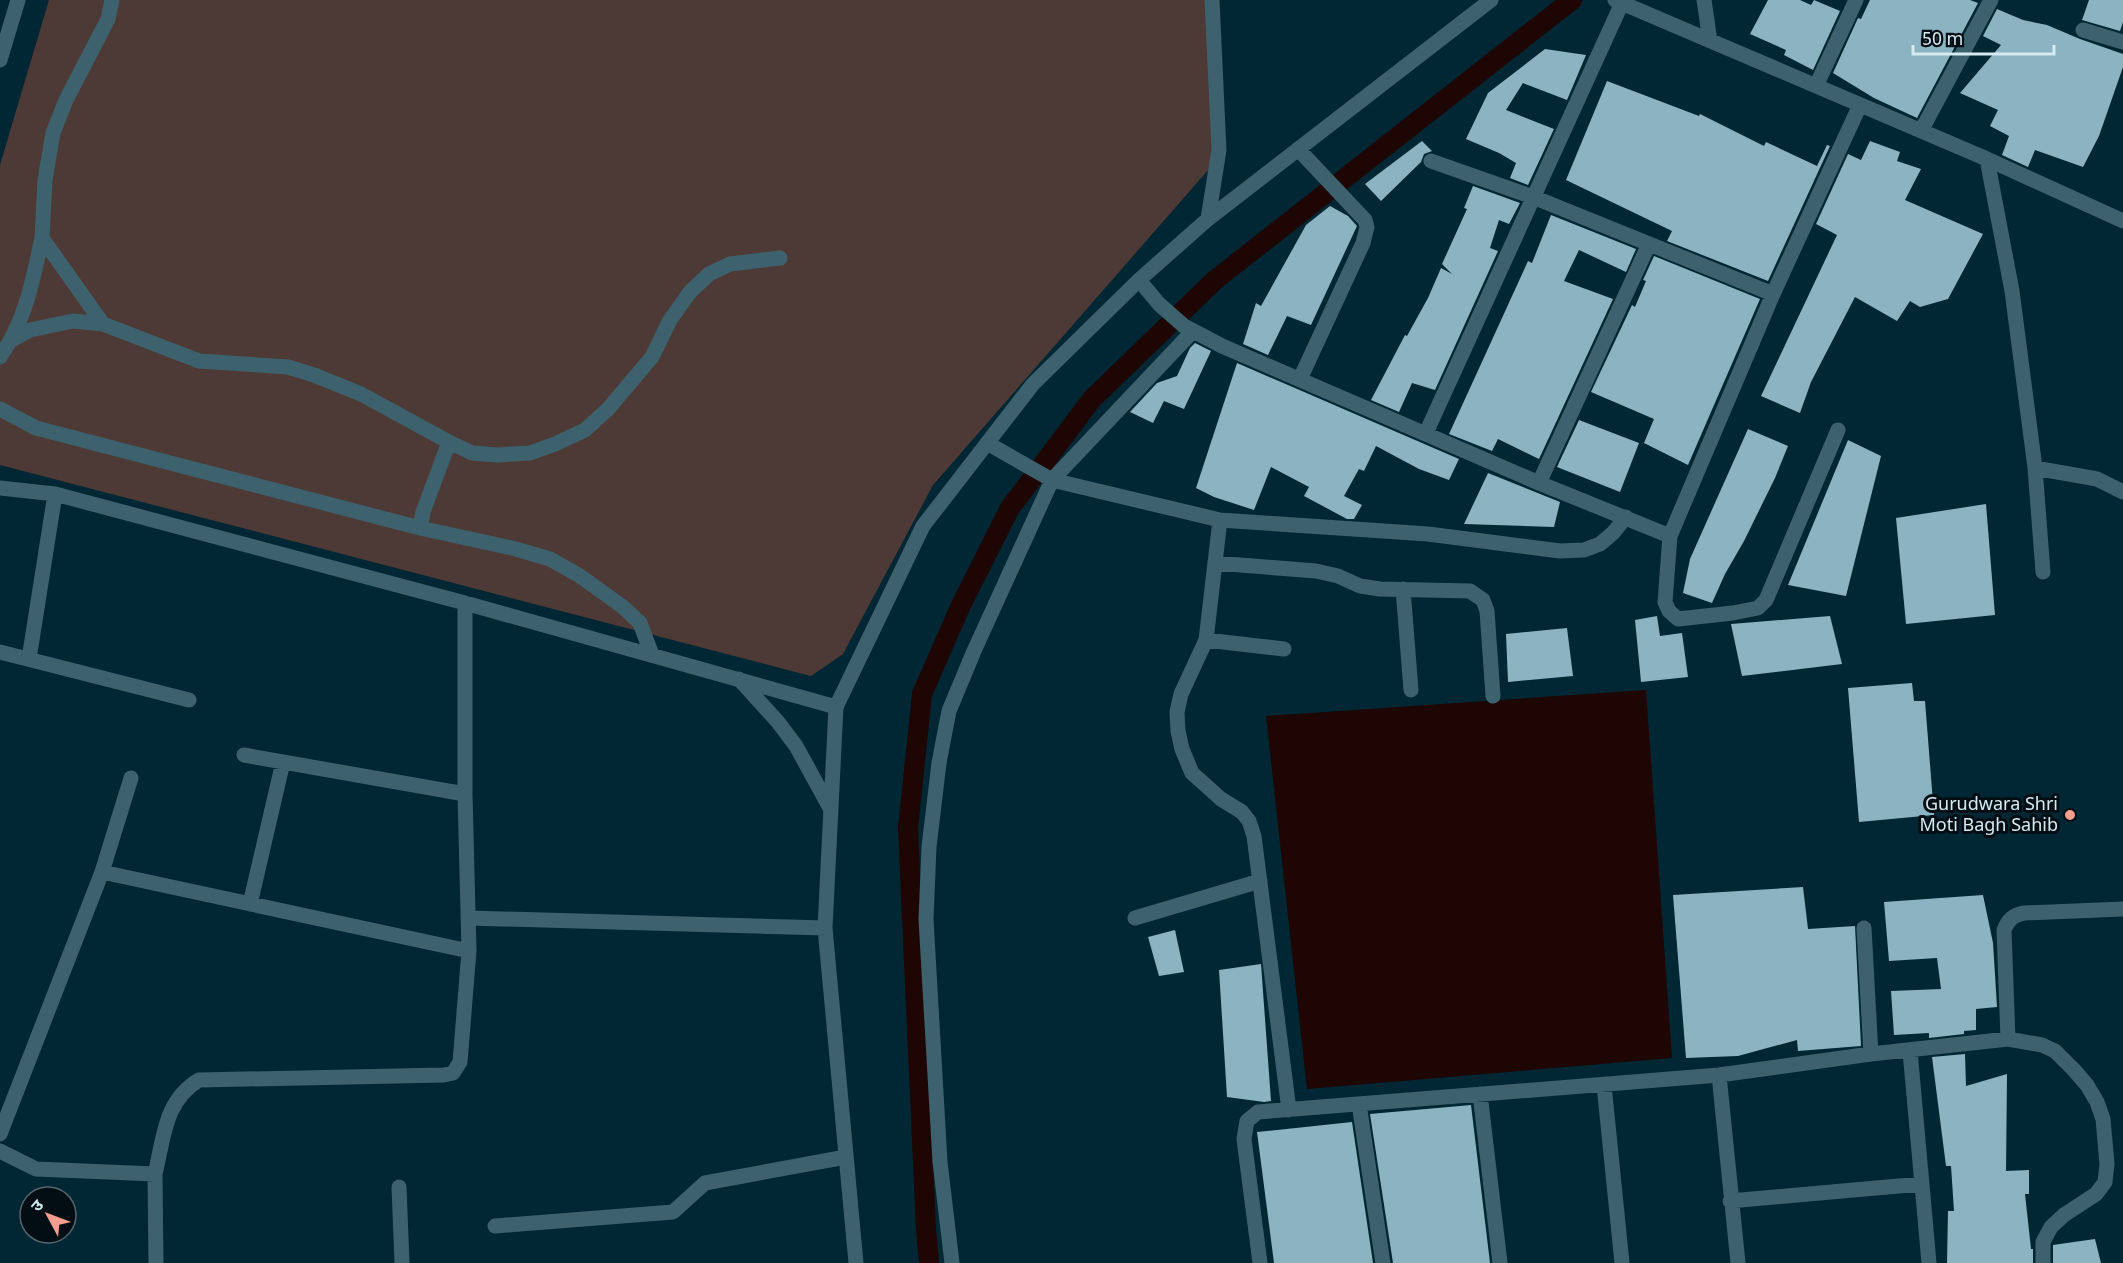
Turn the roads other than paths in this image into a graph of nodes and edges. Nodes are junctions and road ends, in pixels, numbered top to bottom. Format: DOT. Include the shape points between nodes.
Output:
graph roads {
  1 [pos="18,0"];
  2 [pos="112,0"];
  3 [pos="1212,0"];
  4 [pos="1491,0"];
  5 [pos="1704,0"];
  6 [pos="1856,0"];
  7 [pos="1991,0"];
  8 [pos="1619,1"];
  9 [pos="2083,30"];
  10 [pos="1710,41"];
  11 [pos="2123,42"];
  12 [pos="0,60"];
  13 [pos="1816,86"];
  14 [pos="1860,105"];
  15 [pos="1922,131"];
  16 [pos="1298,149"];
  17 [pos="1987,159"];
  18 [pos="1431,161"];
  19 [pos="1533,197"];
  20 [pos="1208,219"];
  21 [pos="2123,221"];
  22 [pos="42,238"];
  23 [pos="1649,244"];
  24 [pos="780,258"];
  25 [pos="1139,280"];
  26 [pos="1773,294"];
  27 [pos="103,324"];
  28 [pos="1188,329"];
  29 [pos="10,341"];
  30 [pos="0,357"];
  31 [pos="1300,379"];
  32 [pos="0,409"];
  33 [pos="1838,430"];
  34 [pos="1426,432"];
  35 [pos="449,442"];
  36 [pos="987,443"];
  37 [pos="2034,468"];
  38 [pos="1046,477"];
  39 [pos="1539,483"];
  40 [pos="0,488"];
  41 [pos="2123,492"];
  42 [pos="55,494"];
  43 [pos="1626,518"];
  44 [pos="1220,520"];
  45 [pos="420,528"];
  46 [pos="1670,536"];
  47 [pos="1215,563"];
  48 [pos="2043,572"];
  49 [pos="1403,589"];
  50 [pos="465,603"];
  51 [pos="1206,640"];
  52 [pos="1284,649"];
  53 [pos="0,652"];
  54 [pos="652,655"];
  55 [pos="29,659"];
  56 [pos="739,680"];
  57 [pos="1411,690"];
  58 [pos="1493,696"];
  59 [pos="189,700"];
  60 [pos="836,707"];
  61 [pos="244,755"];
  62 [pos="283,762"];
  63 [pos="131,778"];
  64 [pos="465,794"];
  65 [pos="831,811"];
  66 [pos="102,872"];
  67 [pos="1260,881"];
  68 [pos="250,904"];
  69 [pos="2123,909"];
  70 [pos="468,918"];
  71 [pos="1135,918"];
  72 [pos="825,928"];
  73 [pos="1864,928"];
  74 [pos="469,951"];
  75 [pos="2008,1039"];
  76 [pos="1910,1051"];
  77 [pos="1871,1054"];
  78 [pos="1719,1075"];
  79 [pos="1604,1085"];
  80 [pos="1480,1095"];
  81 [pos="1359,1104"];
  82 [pos="1289,1110"];
  83 [pos="0,1134"];
  84 [pos="0,1151"];
  85 [pos="846,1157"];
  86 [pos="155,1174"];
  87 [pos="1921,1184"];
  88 [pos="399,1187"];
  89 [pos="1730,1201"];
  90 [pos="495,1226"];
  91 [pos="156,1263"];
  92 [pos="402,1263"];
  93 [pos="856,1263"];
  94 [pos="952,1263"];
  95 [pos="1260,1263"];
  96 [pos="1383,1263"];
  97 [pos="1500,1263"];
  98 [pos="1622,1263"];
  99 [pos="1738,1263"];
  100 [pos="1929,1263"];
  101 [pos="2043,1263"];
  1 -- 12 [label="street"];
  2 -- 22 [label="street" via="108,19 53,133 45,180"];
  3 -- 20 [label="street" via="1219,150"];
  4 -- 16 [label="street"];
  5 -- 10 [label="street"];
  6 -- 13 [label="street"];
  7 -- 15 [label="street"];
  8 -- 10 [label="street"];
  8 -- 19 [label="street"];
  9 -- 11 [label="street"];
  10 -- 13 [label="street"];
  13 -- 14 [label="street"];
  14 -- 15 [label="street"];
  14 -- 26 [label="street"];
  15 -- 17 [label="street"];
  16 -- 20 [label="street"];
  16 -- 31 [label="street" via="1340,191 1367,227 1364,243"];
  17 -- 21 [label="street"];
  17 -- 37 [label="street" via="2012,291"];
  18 -- 19 [label="street"];
  19 -- 23 [label="street"];
  19 -- 34 [label="street"];
  20 -- 25 [label="street"];
  22 -- 27 [label="street"];
  22 -- 29 [label="street" via="30,297"];
  23 -- 26 [label="street"];
  23 -- 39 [label="street"];
  24 -- 35 [label="street" via="730,264 709,274 670,320 652,357 585,430 530,453 472,453"];
  25 -- 28 [label="street"];
  25 -- 36 [label="street" via="1033,384"];
  26 -- 46 [label="street"];
  27 -- 29 [label="street" via="74,321 30,330"];
  27 -- 35 [label="street" via="199,362 288,367 314,375 361,394"];
  28 -- 31 [label="street"];
  28 -- 38 [label="street"];
  29 -- 30 [label="street"];
  31 -- 34 [label="street"];
  32 -- 45 [label="street" via="36,428"];
  33 -- 46 [label="street" via="1766,600 1758,608 1678,619 1665,602"];
  34 -- 39 [label="street"];
  35 -- 45 [label="street"];
  36 -- 38 [label="street"];
  36 -- 60 [label="street" via="922,526"];
  37 -- 41 [label="street" via="2097,478"];
  37 -- 48 [label="street"];
  38 -- 44 [label="street"];
  38 -- 94 [label="street" via="949,711 939,763 926,919 940,1162"];
  39 -- 43 [label="street"];
  40 -- 42 [label="street"];
  42 -- 50 [label="street"];
  42 -- 55 [label="street"];
  43 -- 44 [label="street" via="1600,544 1584,550 1560,551 1428,534"];
  43 -- 46 [label="street"];
  44 -- 47 [label="street"];
  45 -- 54 [label="street" via="550,559 580,576 640,623"];
  47 -- 49 [label="street" via="1316,571 1360,586"];
  47 -- 51 [label="street"];
  49 -- 57 [label="street"];
  49 -- 58 [label="street" via="1470,591 1483,600"];
  50 -- 54 [label="street"];
  50 -- 64 [label="street"];
  51 -- 52 [label="street"];
  51 -- 67 [label="street" via="1181,694 1177,712 1182,749 1192,773 1249,821"];
  53 -- 55 [label="street"];
  54 -- 56 [label="street"];
  55 -- 59 [label="street"];
  56 -- 60 [label="street"];
  56 -- 65 [label="street" via="796,746"];
  60 -- 65 [label="street"];
  61 -- 62 [label="street"];
  62 -- 64 [label="street"];
  62 -- 68 [label="street"];
  63 -- 66 [label="street"];
  64 -- 70 [label="street"];
  65 -- 72 [label="street"];
  66 -- 68 [label="street"];
  66 -- 83 [label="street"];
  67 -- 71 [label="street"];
  67 -- 82 [label="street"];
  68 -- 74 [label="street"];
  69 -- 75 [label="street" via="2024,913 2008,921 2004,930"];
  70 -- 72 [label="street"];
  70 -- 74 [label="street"];
  72 -- 85 [label="street"];
  73 -- 77 [label="street"];
  74 -- 86 [label="street" via="460,1062 453,1073 199,1080 175,1100"];
  75 -- 76 [label="street"];
  75 -- 101 [label="street" via="2055,1051 2087,1085 2103,1119 2105,1182 2096,1194 2051,1227 2043,1242"];
  76 -- 77 [label="street"];
  76 -- 87 [label="street"];
  77 -- 78 [label="street"];
  78 -- 79 [label="street"];
  78 -- 89 [label="street"];
  79 -- 80 [label="street"];
  79 -- 98 [label="street"];
  80 -- 81 [label="street"];
  80 -- 97 [label="street"];
  81 -- 82 [label="street"];
  81 -- 96 [label="street"];
  82 -- 95 [label="street" via="1258,1112 1247,1121 1244,1139"];
  84 -- 86 [label="street" via="36,1169"];
  85 -- 90 [label="street" via="705,1184 674,1212"];
  85 -- 93 [label="street"];
  86 -- 91 [label="street"];
  87 -- 89 [label="street"];
  87 -- 100 [label="street"];
  88 -- 92 [label="street"];
  89 -- 99 [label="street"];
}
